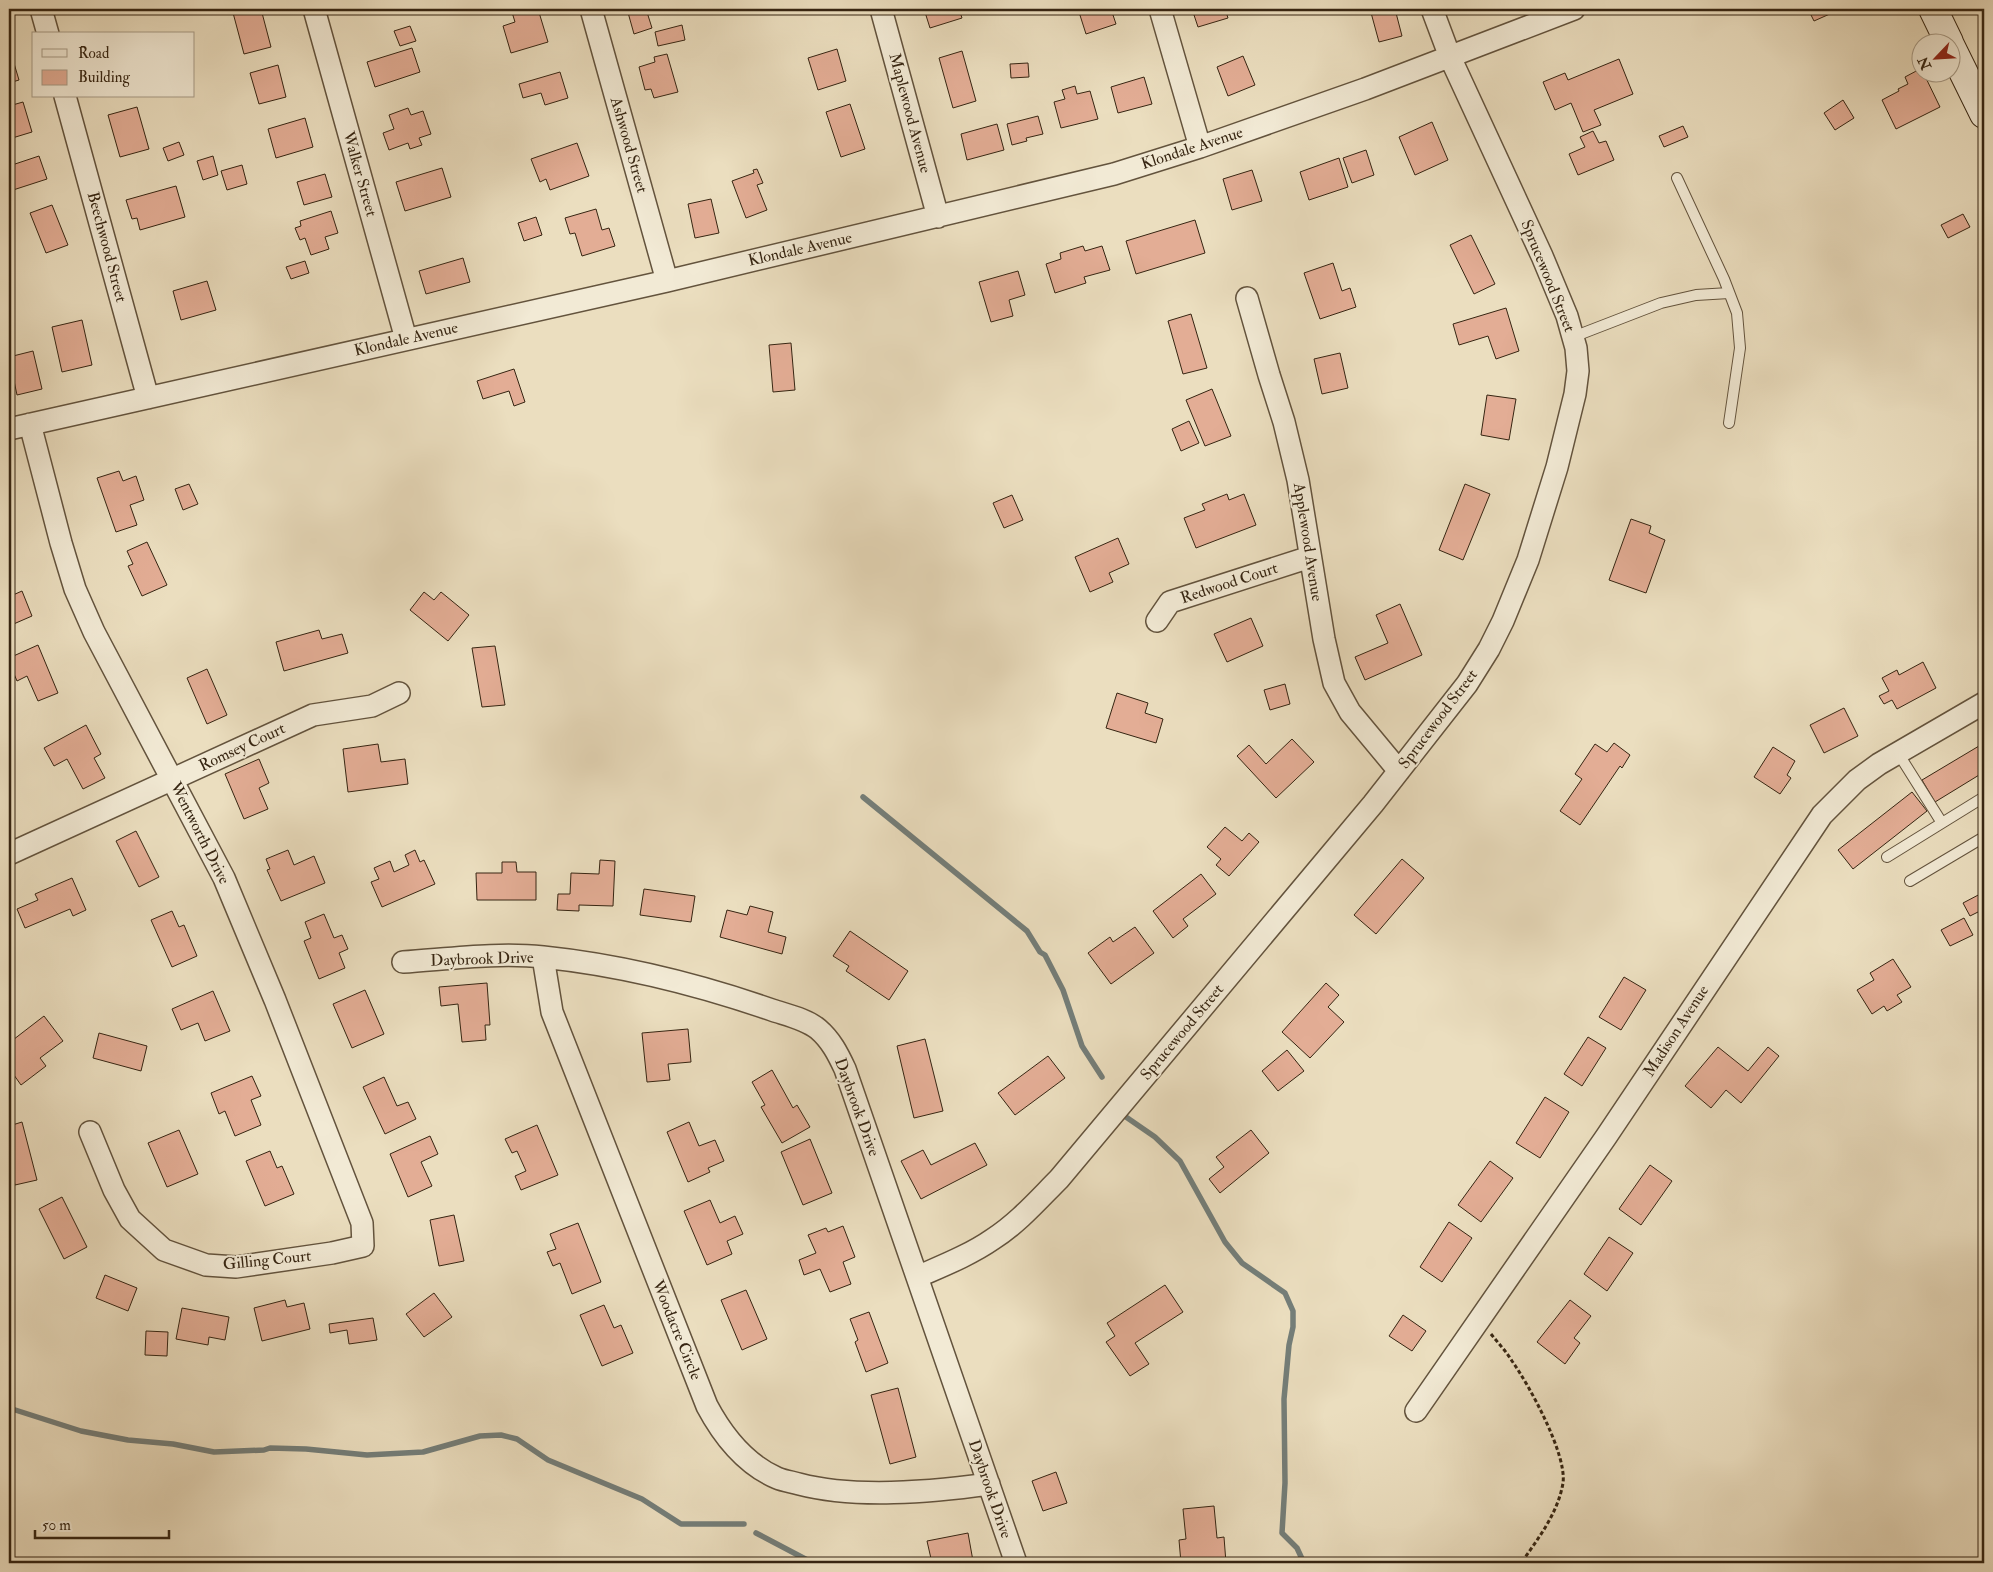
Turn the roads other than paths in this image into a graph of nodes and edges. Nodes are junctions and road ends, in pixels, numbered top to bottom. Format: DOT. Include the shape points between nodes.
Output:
graph roads {
  1 [pos="41,9"];
  2 [pos="314,9"];
  3 [pos="590,9"];
  4 [pos="881,9"];
  5 [pos="1160,9"];
  6 [pos="1432,9"];
  7 [pos="1574,9"];
  8 [pos="1933,9"];
  9 [pos="47,32"];
  10 [pos="1944,32"];
  11 [pos="1450,57"];
  12 [pos="1960,65"];
  13 [pos="66,98"];
  14 [pos="1984,114"];
  15 [pos="1200,147"];
  16 [pos="1677,178"];
  17 [pos="938,217"];
  18 [pos="667,280"];
  19 [pos="1730,293"];
  20 [pos="1247,298"];
  21 [pos="1573,337"];
  22 [pos="406,339"];
  23 [pos="148,398"];
  24 [pos="1729,423"];
  25 [pos="30,424"];
  26 [pos="9,429"];
  27 [pos="1310,557"];
  28 [pos="1157,621"];
  29 [pos="399,693"];
  30 [pos="1984,703"];
  31 [pos="1898,753"];
  32 [pos="1399,771"];
  33 [pos="173,779"];
  34 [pos="1984,797"];
  35 [pos="1942,823"];
  36 [pos="1984,837"];
  37 [pos="9,854"];
  38 [pos="1887,857"];
  39 [pos="1910,881"];
  40 [pos="543,957"];
  41 [pos="403,962"];
  42 [pos="90,1132"];
  43 [pos="363,1246"];
  44 [pos="917,1277"];
  45 [pos="1416,1410"];
  46 [pos="989,1484"];
  47 [pos="1016,1563"];
  1 -- 9 [label="street"];
  2 -- 22 [label="street, Walker Street"];
  3 -- 18 [label="street, Ashwood Street"];
  4 -- 17 [label="street, Maplewood Avenue"];
  5 -- 15 [label="street"];
  6 -- 11 [label="street, Sprucewood Street"];
  7 -- 11 [label="street, Klondale Avenue"];
  8 -- 10 [label="main road"];
  11 -- 15 [label="street, Klondale Avenue"];
  11 -- 21 [label="street, Sprucewood Street" via="1542,256"];
  12 -- 14 [label="main road"];
  13 -- 23 [label="street, Beechwood Street"];
  15 -- 17 [label="street, Klondale Avenue" via="1114,174"];
  16 -- 19 [label="lane"];
  17 -- 18 [label="street, Klondale Avenue"];
  18 -- 22 [label="street, Klondale Avenue"];
  19 -- 21 [label="lane" via="1696,295 1661,303"];
  19 -- 24 [label="lane" via="1737,313 1740,348"];
  20 -- 27 [label="street, Applewood Avenue" via="1284,422 1298,480"];
  21 -- 32 [label="street, Sprucewood Street" via="1578,371 1575,394 1557,467 1528,560 1489,649 1467,684"];
  22 -- 23 [label="street, Klondale Avenue"];
  23 -- 25 [label="street, Klondale Avenue"];
  25 -- 26 [label="street, Klondale Avenue"];
  25 -- 33 [label="street, Wentworth Drive" via="75,589 94,632"];
  27 -- 28 [label="street, Redwood Court" via="1170,602"];
  27 -- 32 [label="street, Applewood Avenue" via="1334,683 1350,712"];
  29 -- 33 [label="street, Romsey Court" via="372,706 313,715"];
  30 -- 31 [label="street, Madison Avenue"];
  31 -- 35 [label="lane"];
  31 -- 45 [label="street, Madison Avenue" via="1857,780 1822,814 1606,1137"];
  32 -- 44 [label="street, Sprucewood Street" via="1059,1179 993,1239"];
  33 -- 37 [label="street, Romsey Court"];
  33 -- 43 [label="street, Wentworth Drive" via="224,878 275,1000 362,1223"];
  34 -- 35 [label="lane"];
  35 -- 38 [label="lane"];
  36 -- 39 [label="lane"];
  40 -- 41 [label="street, Daybrook Drive"];
  40 -- 44 [label="street, Daybrook Drive" via="642,974 745,1001 817,1028 835,1048 845,1069"];
  40 -- 46 [label="street, Woodacre Circle" via="552,1012 707,1406 736,1449 750,1462 777,1478 819,1489 852,1492 944,1490"];
  42 -- 43 [label="street, Gilling Court" via="130,1219 164,1250 206,1265 236,1267"];
  44 -- 46 [label="street, Daybrook Drive"];
  46 -- 47 [label="street, Daybrook Drive"];
}
